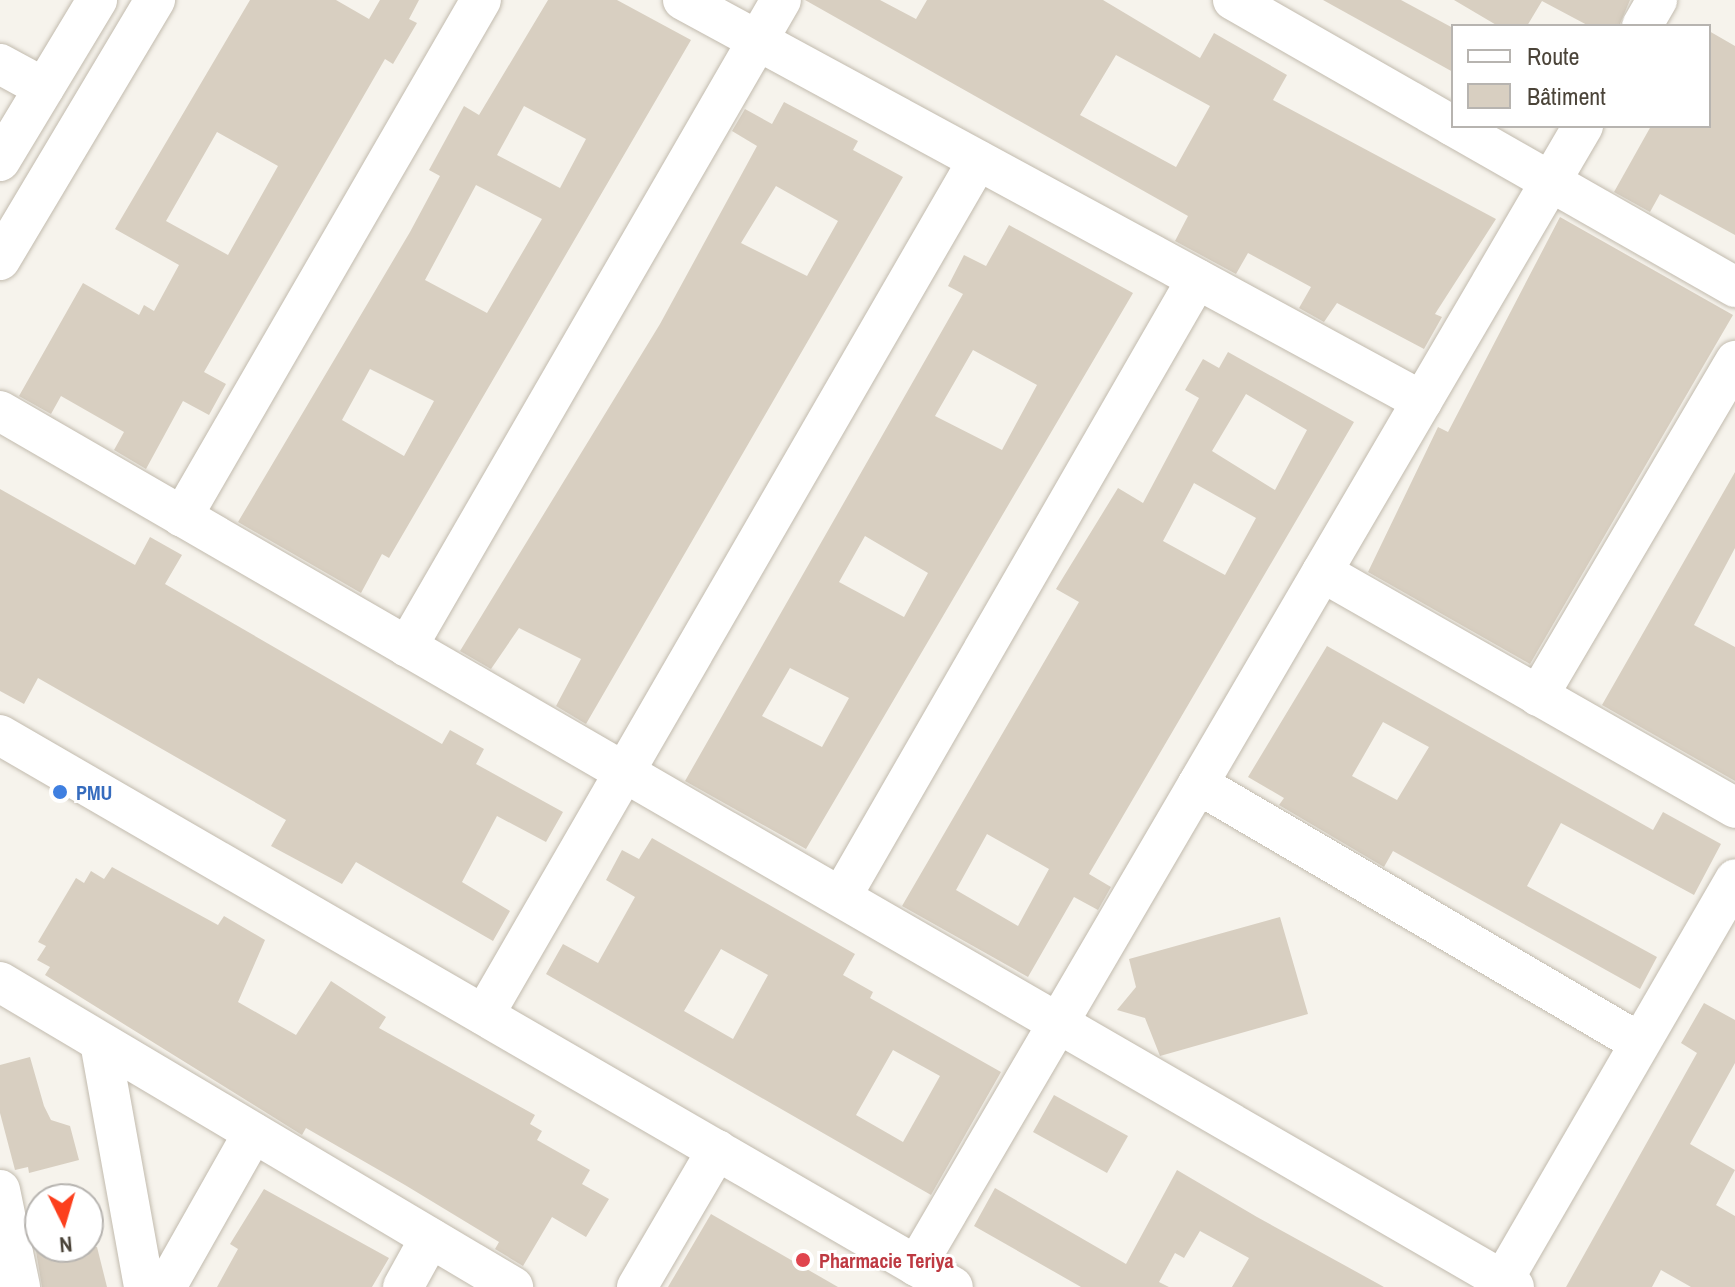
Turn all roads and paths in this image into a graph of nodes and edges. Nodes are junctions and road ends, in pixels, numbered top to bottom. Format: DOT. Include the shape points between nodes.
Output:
graph roads {
  1 [pos="97,0"];
  2 [pos="155,0"];
  3 [pos="481,0"];
  4 [pos="683,0"];
  5 [pos="781,0"];
  6 [pos="1233,0"];
  7 [pos="1657,0"];
  8 [pos="1643,24"];
  9 [pos="757,40"];
  10 [pos="0,64"];
  11 [pos="44,88"];
  12 [pos="1451,125"];
  13 [pos="1456,128"];
  14 [pos="1582,128"];
  15 [pos="978,160"];
  16 [pos="0,161"];
  17 [pos="1551,182"];
  18 [pos="0,260"];
  19 [pos="1197,279"];
  20 [pos="1735,287"];
  21 [pos="1735,361"];
  22 [pos="1422,401"];
  23 [pos="0,411"];
  24 [pos="182,517"];
  25 [pos="1322,572"];
  26 [pos="407,647"];
  27 [pos="1538,696"];
  28 [pos="0,735"];
  29 [pos="624,772"];
  30 [pos="1198,784"];
  31 [pos="1735,808"];
  32 [pos="1735,879"];
  33 [pos="841,897"];
  34 [pos="0,982"];
  35 [pos="484,1015"];
  36 [pos="1058,1023"];
  37 [pos="100,1042"];
  38 [pos="1640,1043"];
  39 [pos="253,1133"];
  40 [pos="717,1150"];
  41 [pos="0,1190"];
  42 [pos="430,1238"];
  43 [pos="916,1266"];
  44 [pos="1508,1284"];
  45 [pos="20,1287"];
  46 [pos="144,1287"];
  47 [pos="166,1287"];
  48 [pos="403,1287"];
  49 [pos="513,1287"];
  50 [pos="637,1287"];
  51 [pos="953,1287"];
  1 -- 11 [label="street"];
  2 -- 18 [label="street"];
  3 -- 24 [label="street"];
  4 -- 9 [label="street"];
  5 -- 9 [label="street"];
  6 -- 12 [label="street"];
  7 -- 8 [label="street"];
  9 -- 15 [label="street"];
  9 -- 26 [label="street"];
  10 -- 11 [label="street"];
  11 -- 16 [label="street"];
  13 -- 17 [label="street"];
  14 -- 17 [label="street"];
  15 -- 19 [label="street"];
  15 -- 29 [label="street"];
  17 -- 20 [label="street"];
  17 -- 22 [label="street"];
  19 -- 22 [label="street"];
  19 -- 33 [label="street"];
  21 -- 27 [label="street"];
  22 -- 25 [label="street"];
  23 -- 24 [label="street"];
  24 -- 26 [label="street"];
  25 -- 27 [label="street"];
  25 -- 30 [label="street"];
  26 -- 29 [label="street"];
  27 -- 31 [label="street"];
  28 -- 35 [label="street"];
  29 -- 33 [label="street"];
  29 -- 35 [label="street"];
  30 -- 36 [label="street"];
  30 -- 38 [label="street"];
  32 -- 38 [label="street"];
  33 -- 36 [label="street"];
  34 -- 37 [label="street"];
  35 -- 40 [label="street"];
  36 -- 43 [label="street"];
  36 -- 44 [label="street"];
  37 -- 39 [label="street"];
  37 -- 46 [label="street"];
  38 -- 44 [label="street"];
  39 -- 42 [label="street"];
  39 -- 47 [label="street"];
  40 -- 43 [label="street"];
  40 -- 50 [label="street"];
  41 -- 45 [label="street"];
  42 -- 48 [label="street"];
  42 -- 49 [label="street"];
  43 -- 51 [label="street"];
}
